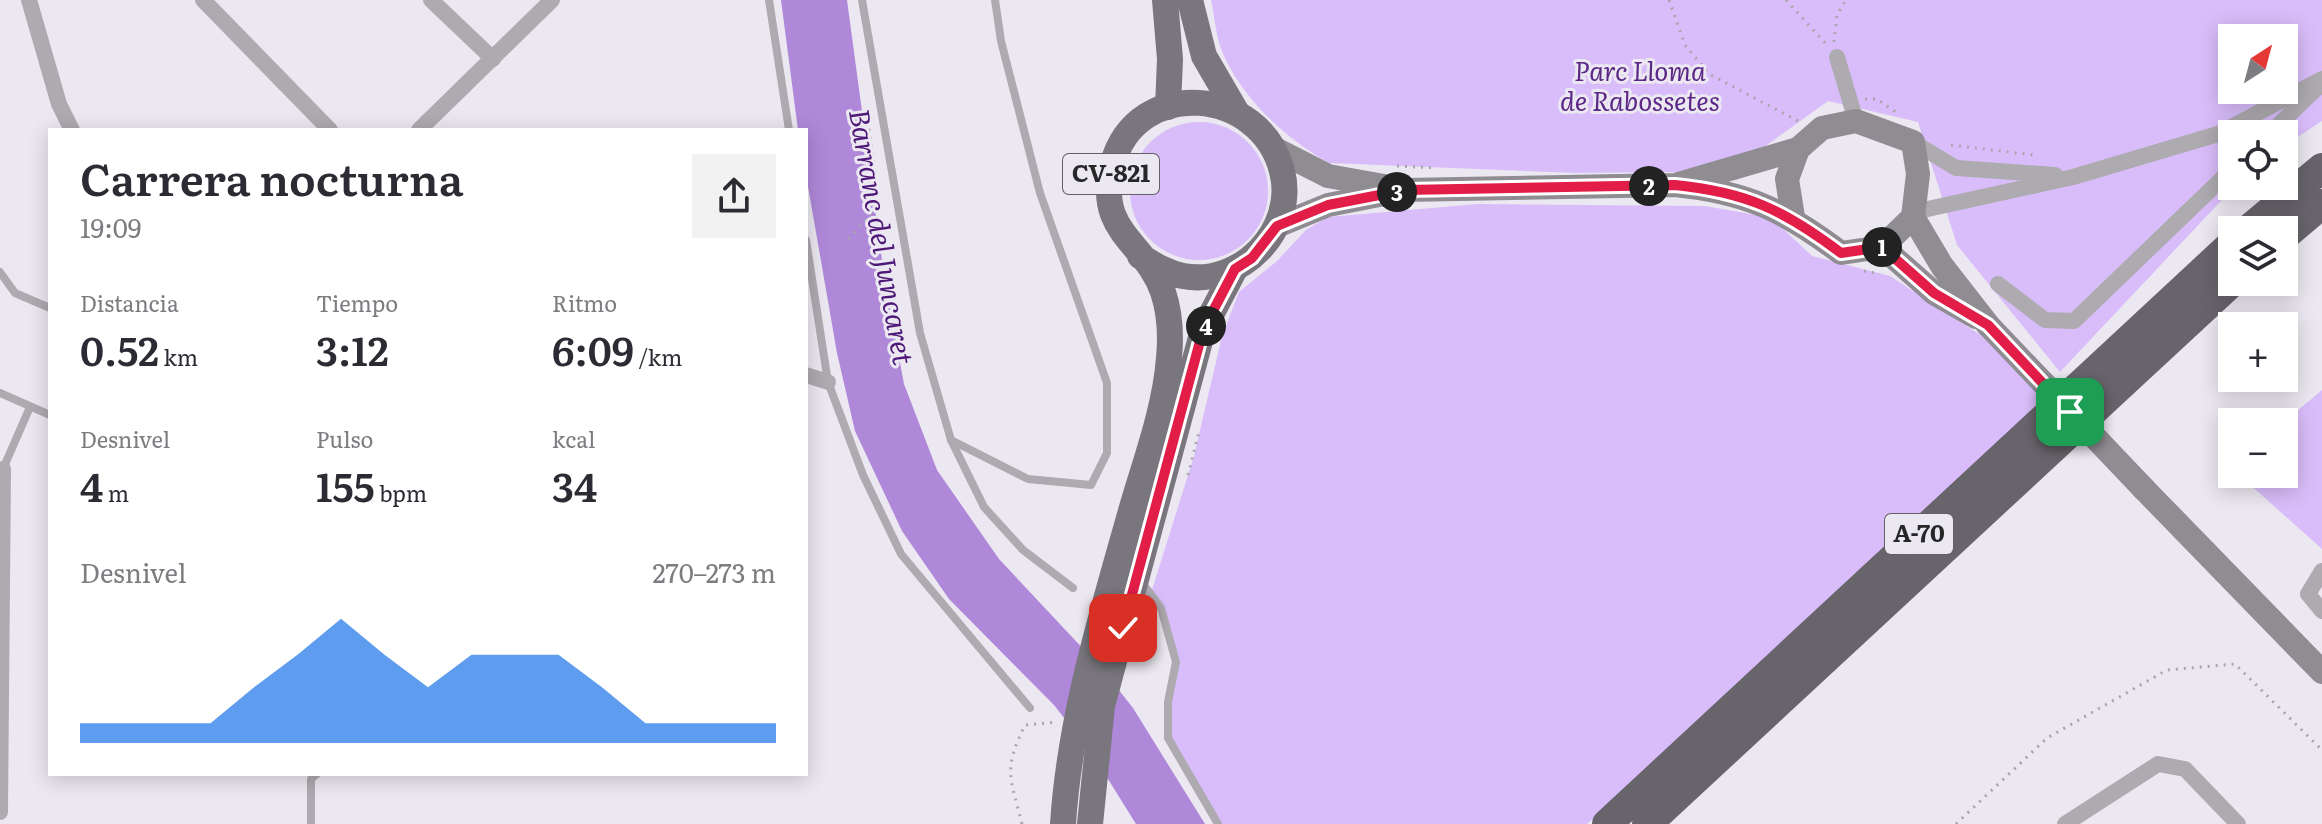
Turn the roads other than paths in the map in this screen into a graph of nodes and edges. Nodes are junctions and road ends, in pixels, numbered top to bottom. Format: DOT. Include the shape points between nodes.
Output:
graph roads {
  1 [pos="29,0"];
  2 [pos="203,0"];
  3 [pos="431,0"];
  4 [pos="552,0"];
  5 [pos="769,0"];
  6 [pos="862,0"];
  7 [pos="995,0"];
  8 [pos="1165,0"];
  9 [pos="1190,0"];
  10 [pos="1837,57"];
  11 [pos="493,59"];
  12 [pos="2322,81"];
  13 [pos="1168,107"];
  14 [pos="1236,111"];
  15 [pos="2283,120"];
  16 [pos="1856,121"];
  17 [pos="71,128"];
  18 [pos="328,128"];
  19 [pos="421,128"];
  20 [pos="789,128"];
  21 [pos="1913,142"];
  22 [pos="1275,149"];
  23 [pos="1798,149"];
  24 [pos="2322,168"];
  25 [pos="2073,177"];
  26 [pos="2218,182"];
  27 [pos="1675,185"];
  28 [pos="1405,190"];
  29 [pos="2322,204"];
  30 [pos="1913,215"];
  31 [pos="2265,216"];
  32 [pos="1793,217"];
  33 [pos="2298,224"];
  34 [pos="1277,226"];
  35 [pos="1882,247"];
  36 [pos="808,253"];
  37 [pos="1140,256"];
  38 [pos="2218,257"];
  39 [pos="1235,269"];
  40 [pos="0,272"];
  41 [pos="1998,284"];
  42 [pos="2218,295"];
  43 [pos="48,307"];
  44 [pos="1988,325"];
  45 [pos="808,376"];
  46 [pos="828,382"];
  47 [pos="0,393"];
  48 [pos="30,407"];
  49 [pos="48,414"];
  50 [pos="951,440"];
  51 [pos="3,469"];
  52 [pos="2322,571"];
  53 [pos="1138,576"];
  54 [pos="1073,588"];
  55 [pos="2322,611"];
  56 [pos="1109,635"];
  57 [pos="2322,672"];
  58 [pos="1030,708"];
  59 [pos="315,776"];
  60 [pos="0,812"];
  61 [pos="311,824"];
  62 [pos="1063,824"];
  63 [pos="1090,824"];
  64 [pos="1218,824"];
  65 [pos="1607,824"];
  66 [pos="1647,824"];
  67 [pos="2065,824"];
  68 [pos="2238,824"];
  1 -- 17 [label="street"];
  2 -- 18 [label="street"];
  3 -- 11 [label="street"];
  4 -- 11 [label="street"];
  5 -- 20 [label="lane"];
  6 -- 50 [label="lane" via="920,333"];
  7 -- 50 [label="lane" via="1040,193 1107,383 1107,453 1091,485 1028,479"];
  8 -- 13 [label="main road"];
  9 -- 14 [label="main road, CV-821" via="1204,56"];
  10 -- 16 [label="street"];
  11 -- 19 [label="street"];
  12 -- 15 [label="street"];
  12 -- 25 [label="street" via="2218,134"];
  13 -- 14 [label="main road, CV-821" via="1202,103"];
  13 -- 37 [label="main road, CV-821" via="1144,119 1126,137 1109,186 1117,224"];
  14 -- 22 [label="main road, CV-821"];
  16 -- 21 [label="main road"];
  16 -- 23 [label="main road, CV-821" via="1822,128"];
  21 -- 25 [label="street" via="1956,168"];
  21 -- 30 [label="main road" via="1918,174"];
  22 -- 28 [label="main road, CV-821" via="1328,176"];
  22 -- 34 [label="main road, CV-821" via="1284,201"];
  23 -- 27 [label="main road, CV-821"];
  23 -- 32 [label="main road" via="1787,179"];
  24 -- 31 [label="highway"];
  25 -- 30 [label="street"];
  26 -- 41 [label="street" via="2074,321 2045,320"];
  27 -- 28 [label="main road, CV-821"];
  27 -- 32 [label="main road, CV-821" via="1718,189"];
  28 -- 34 [label="main road, CV-821" via="1328,205"];
  29 -- 33 [label="highway"];
  30 -- 35 [label="main road"];
  30 -- 44 [label="main road" via="1942,266"];
  32 -- 35 [label="main road, CV-821" via="1841,253"];
  34 -- 39 [label="main road, CV-821" via="1252,258"];
  35 -- 44 [label="main road" via="1934,293"];
  36 -- 46 [label="lane"];
  37 -- 39 [label="main road, CV-821" via="1185,277"];
  37 -- 56 [label="main road, CV-821" via="1163,291 1171,330 1169,362"];
  38 -- 65 [label="highway, A-70"];
  39 -- 53 [label="main road, CV-821" via="1203,330"];
  40 -- 43 [label="lane" via="15,293"];
  42 -- 66 [label="highway, A-70"];
  44 -- 57 [label="main road, bridge"];
  45 -- 46 [label="street"];
  46 -- 58 [label="lane" via="863,475 901,554"];
  47 -- 48 [label="lane"];
  48 -- 49 [label="lane"];
  48 -- 51 [label="lane"];
  50 -- 54 [label="lane" via="984,507 1023,550"];
  51 -- 60 [label="street"];
  52 -- 55 [label="street" via="2308,594"];
  53 -- 56 [label="main road, CV-821"];
  53 -- 64 [label="lane" via="1161,608 1176,662 1168,738"];
  56 -- 62 [label="main road, CV-821" via="1065,730"];
  56 -- 63 [label="main road, CV-821"];
  59 -- 61 [label="lane"];
  67 -- 68 [label="street" via="2158,764 2185,769"];
}
